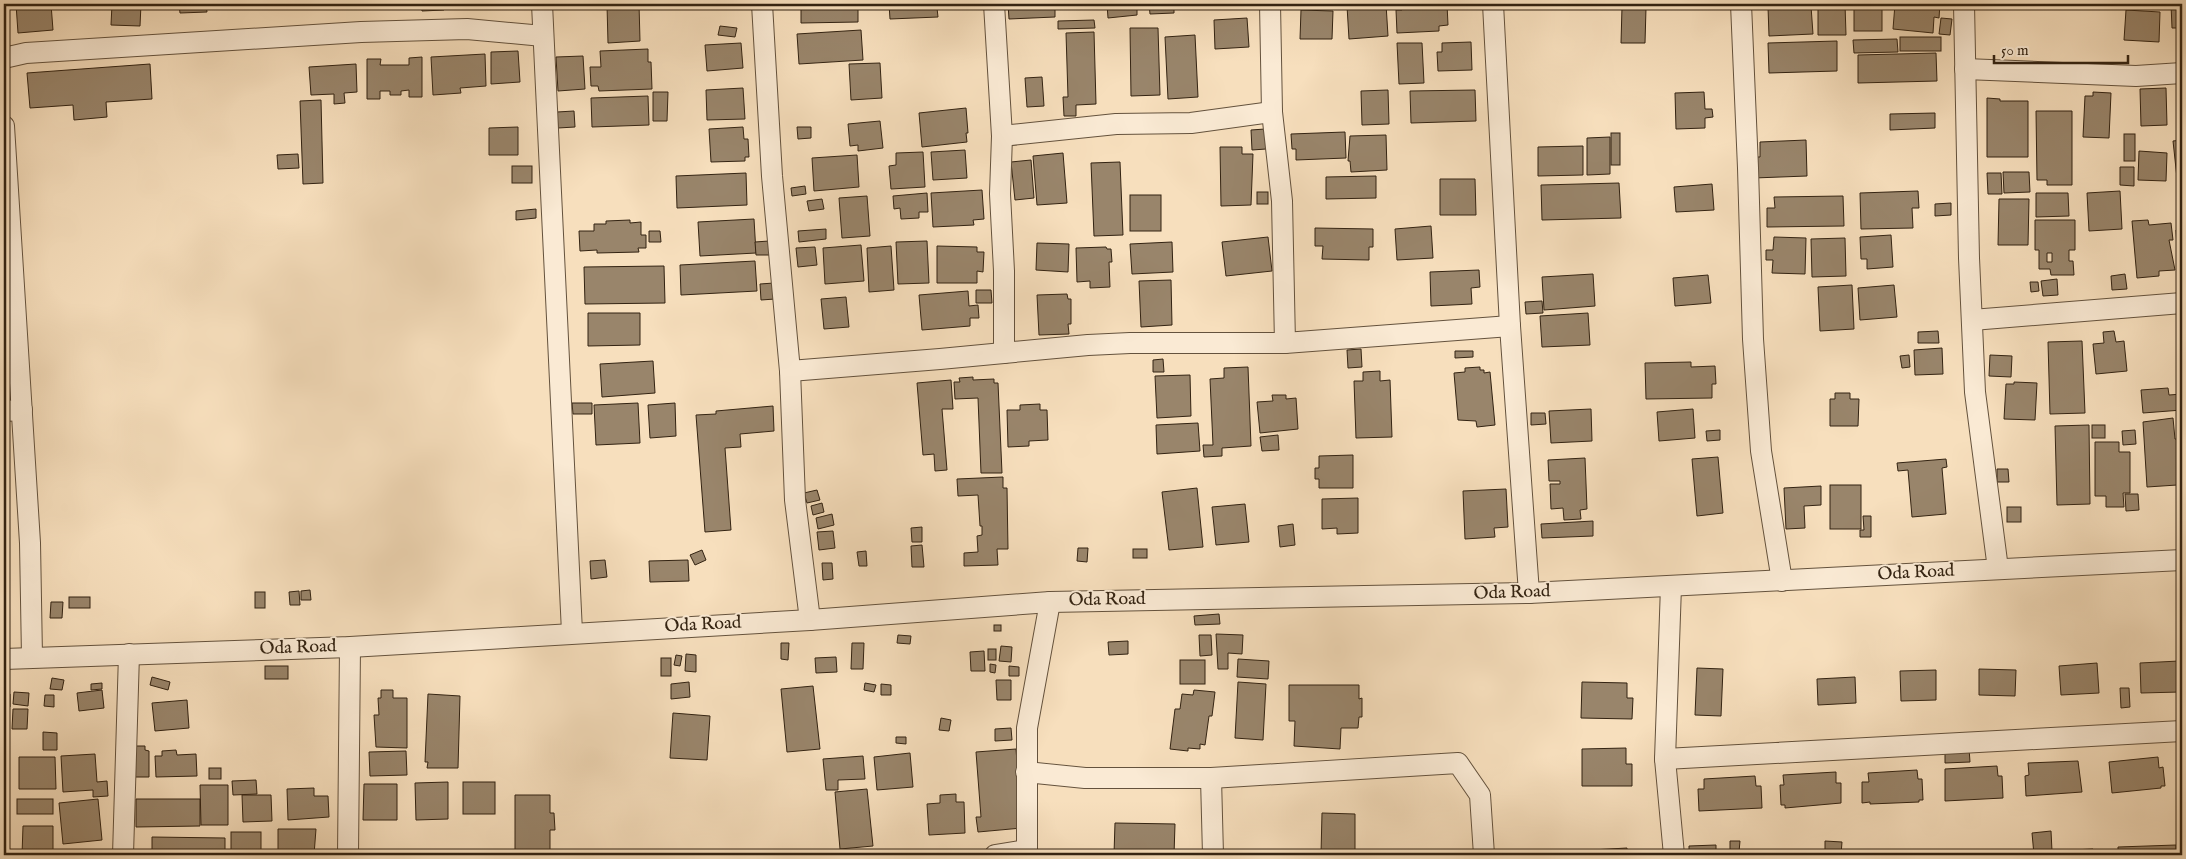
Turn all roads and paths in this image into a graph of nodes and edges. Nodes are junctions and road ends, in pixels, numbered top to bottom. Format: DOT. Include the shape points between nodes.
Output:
graph roads {
  1 [pos="542,4"];
  2 [pos="762,4"];
  3 [pos="994,4"];
  4 [pos="1270,4"];
  5 [pos="1493,4"];
  6 [pos="1740,4"];
  7 [pos="1964,4"];
  8 [pos="543,36"];
  9 [pos="4,58"];
  10 [pos="1965,69"];
  11 [pos="2182,73"];
  12 [pos="1272,112"];
  13 [pos="4,126"];
  14 [pos="1002,136"];
  15 [pos="2182,302"];
  16 [pos="1972,320"];
  17 [pos="1510,326"];
  18 [pos="1286,343"];
  19 [pos="1004,353"];
  20 [pos="790,371"];
  21 [pos="13,411"];
  22 [pos="2182,560"];
  23 [pos="1998,569"];
  24 [pos="1782,581"];
  25 [pos="1671,586"];
  26 [pos="1529,593"];
  27 [pos="1050,602"];
  28 [pos="810,620"];
  29 [pos="572,632"];
  30 [pos="350,647"];
  31 [pos="129,654"];
  32 [pos="32,657"];
  33 [pos="4,659"];
  34 [pos="2182,732"];
  35 [pos="1665,759"];
  36 [pos="1026,772"];
  37 [pos="1211,778"];
  38 [pos="1027,853"];
  39 [pos="123,855"];
  40 [pos="348,855"];
  41 [pos="995,855"];
  42 [pos="1212,855"];
  43 [pos="1484,855"];
  44 [pos="1674,855"];
  1 -- 8 [label="street"];
  2 -- 20 [label="street" via="772,176"];
  3 -- 14 [label="street"];
  4 -- 12 [label="street"];
  5 -- 17 [label="street"];
  6 -- 24 [label="street" via="1753,338 1761,450"];
  7 -- 10 [label="street"];
  8 -- 9 [label="street" via="467,29 361,32 26,53"];
  8 -- 29 [label="street"];
  10 -- 11 [label="street" via="2136,76"];
  10 -- 16 [label="street"];
  12 -- 14 [label="street" via="1191,123 1116,124"];
  12 -- 18 [label="street" via="1282,201"];
  13 -- 21 [label="street"];
  14 -- 19 [label="street" via="1000,194"];
  15 -- 16 [label="street"];
  16 -- 23 [label="street" via="1975,392"];
  17 -- 18 [label="street"];
  17 -- 26 [label="street"];
  18 -- 19 [label="street" via="1130,343"];
  19 -- 20 [label="street"];
  20 -- 28 [label="street" via="795,500"];
  21 -- 32 [label="street" via="31,566"];
  22 -- 23 [label="street, Oda Road"];
  23 -- 24 [label="street, Oda Road"];
  24 -- 25 [label="street, Oda Road"];
  25 -- 26 [label="street, Oda Road"];
  25 -- 35 [label="street"];
  26 -- 27 [label="street, Oda Road"];
  27 -- 28 [label="street, Oda Road"];
  27 -- 36 [label="street" via="1027,728"];
  28 -- 29 [label="street, Oda Road"];
  29 -- 30 [label="street, Oda Road"];
  30 -- 31 [label="street, Oda Road"];
  30 -- 40 [label="street"];
  31 -- 32 [label="street, Oda Road"];
  31 -- 39 [label="street"];
  32 -- 33 [label="street, Oda Road"];
  34 -- 35 [label="street"];
  35 -- 44 [label="street"];
  36 -- 37 [label="street" via="1085,778"];
  36 -- 38 [label="street"];
  37 -- 42 [label="street"];
  37 -- 43 [label="street" via="1458,763 1480,795"];
  38 -- 41 [label="street"];
}
